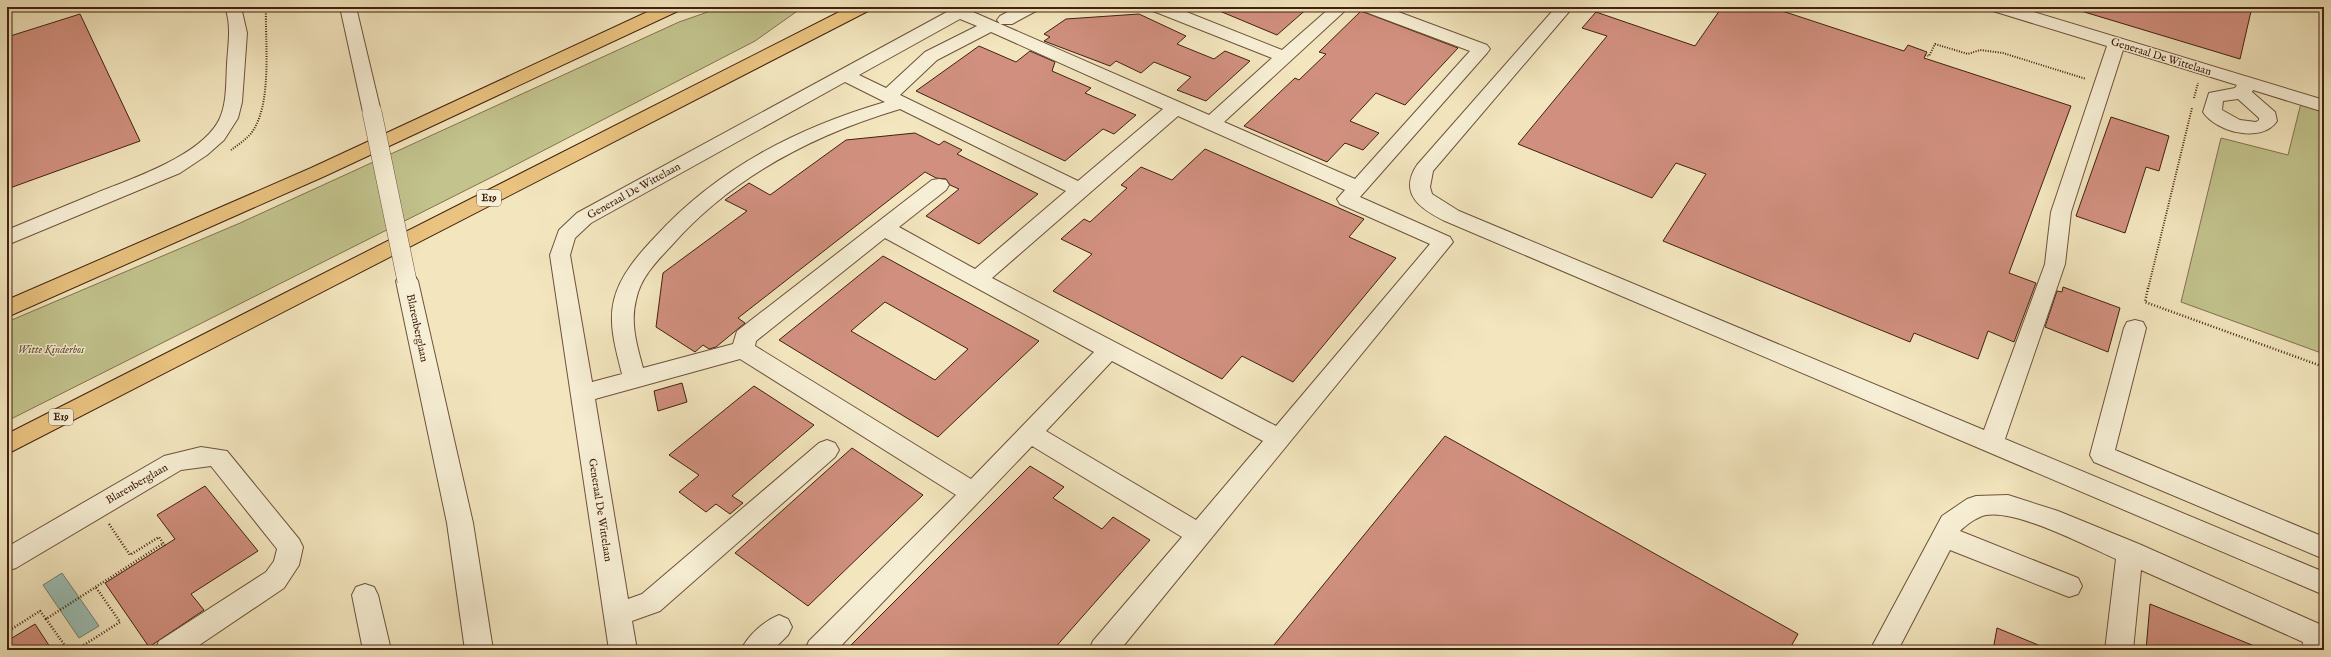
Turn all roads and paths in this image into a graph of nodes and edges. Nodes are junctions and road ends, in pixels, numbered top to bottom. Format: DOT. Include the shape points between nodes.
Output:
graph roads {
  1 [pos="233,7"];
  2 [pos="348,7"];
  3 [pos="672,7"];
  4 [pos="862,7"];
  5 [pos="1030,7"];
  6 [pos="1159,7"];
  7 [pos="1340,7"];
  8 [pos="1369,7"];
  9 [pos="1565,7"];
  10 [pos="1999,7"];
  11 [pos="964,10"];
  12 [pos="998,23"];
  13 [pos="2117,43"];
  14 [pos="1925,55"];
  15 [pos="1284,57"];
  16 [pos="2201,69"];
  17 [pos="845,75"];
  18 [pos="2104,84"];
  19 [pos="894,99"];
  20 [pos="2324,106"];
  21 [pos="1176,108"];
  22 [pos="1211,123"];
  23 [pos="939,185"];
  24 [pos="1358,188"];
  25 [pos="1080,190"];
  26 [pos="884,228"];
  27 [pos="7,238"];
  28 [pos="977,279"];
  29 [pos="7,309"];
  30 [pos="2135,328"];
  31 [pos="743,350"];
  32 [pos="1109,350"];
  33 [pos="2324,366"];
  34 [pos="635,379"];
  35 [pos="581,394"];
  36 [pos="1030,433"];
  37 [pos="1278,439"];
  38 [pos="1990,444"];
  39 [pos="7,445"];
  40 [pos="827,450"];
  41 [pos="973,493"];
  42 [pos="97,508"];
  43 [pos="1199,534"];
  44 [pos="1944,536"];
  45 [pos="2324,548"];
  46 [pos="2130,552"];
  47 [pos="7,560"];
  48 [pos="2324,584"];
  49 [pos="95,586"];
  50 [pos="2069,586"];
  51 [pos="365,595"];
  52 [pos="617,614"];
  53 [pos="46,618"];
  54 [pos="779,627"];
  55 [pos="7,632"];
  56 [pos="2319,641"];
  57 [pos="68,650"];
  58 [pos="76,650"];
  59 [pos="169,650"];
  60 [pos="377,650"];
  61 [pos="479,650"];
  62 [pos="623,650"];
  63 [pos="755,650"];
  64 [pos="819,650"];
  65 [pos="1103,650"];
  66 [pos="1884,650"];
  67 [pos="2119,650"];
  1 -- 27 [label="street" via="238,35 232,108 225,125 213,140 173,169"];
  2 -- 61 [label="street, Blarenberglaan, bridge" via="460,523"];
  3 -- 29 [label="highway" via="318,172"];
  4 -- 39 [label="highway, E19"];
  5 -- 12 [label="street"];
  6 -- 15 [label="street"];
  7 -- 15 [label="street"];
  8 -- 24 [label="street" via="1481,49"];
  9 -- 38 [label="street" via="1424,169 1419,180 1420,194 1431,205 1452,216"];
  10 -- 13 [label="street, Generaal De Wittelaan"];
  11 -- 12 [label="street"];
  11 -- 17 [label="street, Generaal De Wittelaan"];
  12 -- 19 [label="street" via="931,56 910,73 895,90"];
  12 -- 21 [label="street"];
  13 -- 16 [label="street, Generaal De Wittelaan"];
  13 -- 18 [label="street"];
  14 -- 18 [label="path" via="1929,56 1935,44 1968,54 1980,50 2003,53"];
  15 -- 22 [label="street"];
  16 -- 20 [label="street, Generaal De Wittelaan" via="2244,88"];
  16 -- 33 [label="path" via="2145,302"];
  17 -- 19 [label="street"];
  17 -- 35 [label="street, Generaal De Wittelaan" via="584,218 566,235 560,255"];
  18 -- 38 [label="street" via="2061,212 2055,264"];
  19 -- 25 [label="street"];
  19 -- 34 [label="street" via="770,154 723,185 675,227 643,266 625,298 622,320"];
  21 -- 22 [label="street"];
  21 -- 25 [label="street"];
  22 -- 24 [label="street"];
  23 -- 26 [label="street"];
  24 -- 37 [label="street" via="1347,199 1443,242"];
  25 -- 28 [label="street"];
  26 -- 28 [label="street"];
  26 -- 31 [label="street" via="745,337"];
  28 -- 32 [label="street"];
  30 -- 45 [label="street" via="2102,455"];
  31 -- 34 [label="street"];
  31 -- 41 [label="street"];
  32 -- 36 [label="street"];
  32 -- 37 [label="street"];
  34 -- 35 [label="street"];
  35 -- 52 [label="street, Generaal De Wittelaan"];
  36 -- 41 [label="street"];
  36 -- 43 [label="street"];
  37 -- 43 [label="street"];
  38 -- 48 [label="street"];
  40 -- 52 [label="street" via="651,603"];
  41 -- 64 [label="street"];
  42 -- 47 [label="street, Blarenberglaan"];
  42 -- 49 [label="path" via="130,555 159,537 164,544"];
  42 -- 59 [label="street, Blarenberglaan" via="173,463 207,455 218,458 290,547 286,565 275,580"];
  43 -- 65 [label="street"];
  44 -- 46 [label="street" via="1951,522 1976,506 2008,505 2049,518"];
  44 -- 50 [label="street"];
  44 -- 66 [label="street"];
  46 -- 56 [label="street"];
  46 -- 67 [label="street"];
  49 -- 53 [label="path"];
  49 -- 58 [label="path" via="120,622"];
  51 -- 60 [label="street"];
  52 -- 62 [label="street, Generaal De Wittelaan"];
  53 -- 55 [label="path" via="40,611"];
  53 -- 57 [label="path"];
  54 -- 63 [label="street"];
}
